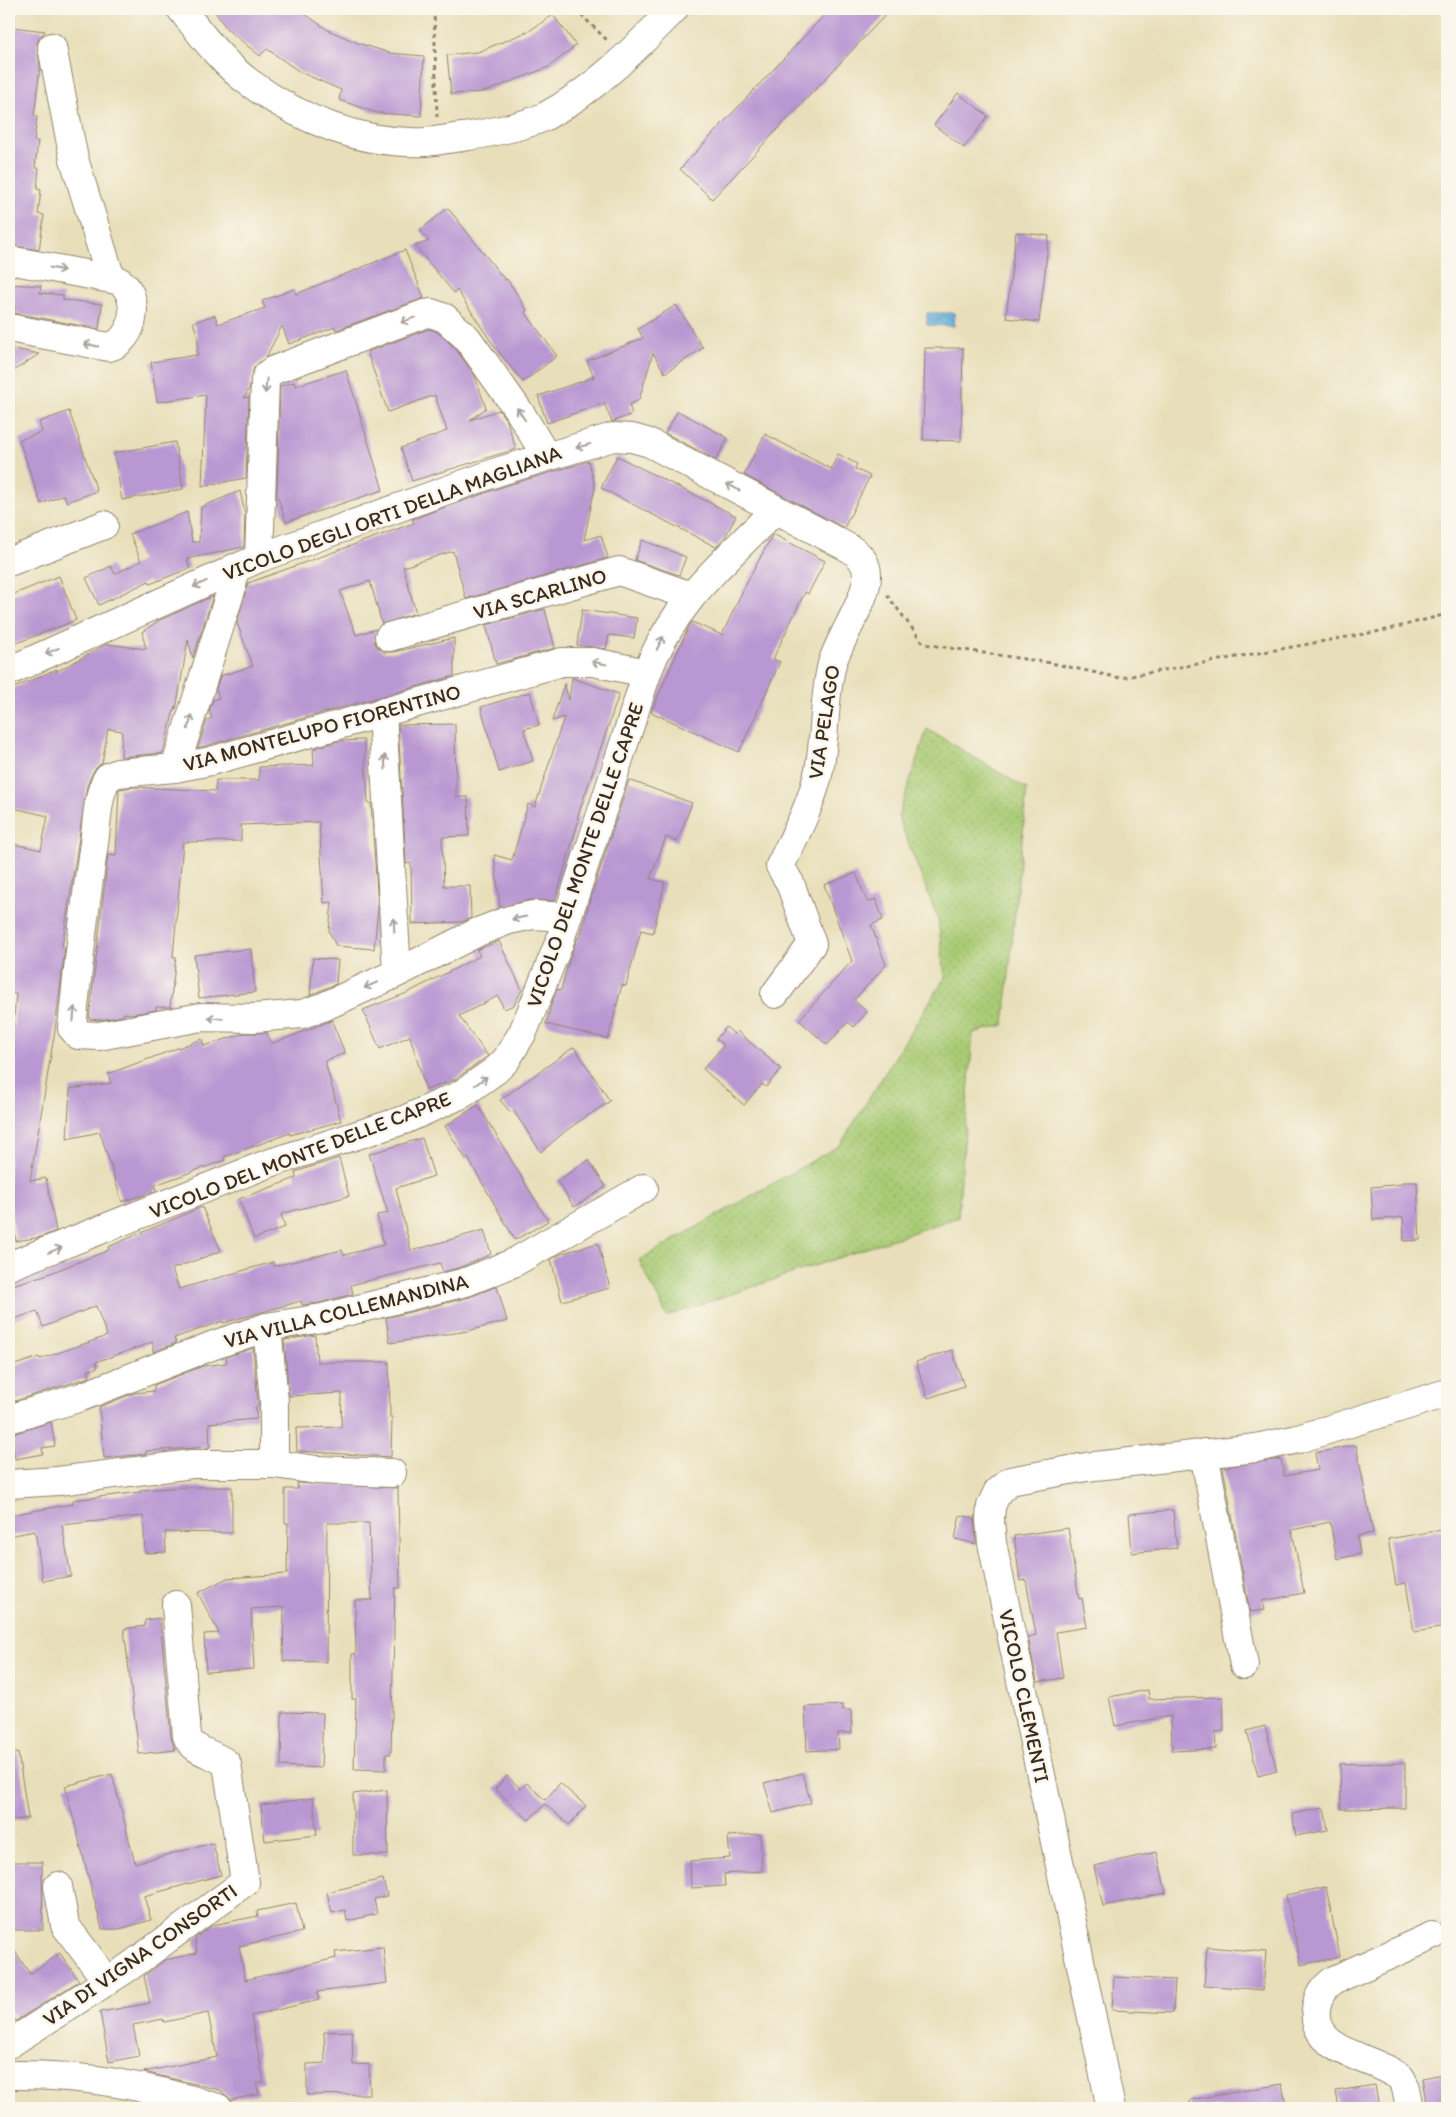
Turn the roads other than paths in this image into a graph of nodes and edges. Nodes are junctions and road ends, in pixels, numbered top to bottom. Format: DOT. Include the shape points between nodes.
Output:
graph roads {
  1 [pos="181,9"];
  2 [pos="674,9"];
  3 [pos="52,47"];
  4 [pos="9,260"];
  5 [pos="111,279"];
  6 [pos="9,328"];
  7 [pos="546,456"];
  8 [pos="775,510"];
  9 [pos="104,525"];
  10 [pos="9,562"];
  11 [pos="246,563"];
  12 [pos="691,596"];
  13 [pos="388,637"];
  14 [pos="9,671"];
  15 [pos="647,673"];
  16 [pos="382,712"];
  17 [pos="175,768"];
  18 [pos="567,917"];
  19 [pos="397,973"];
  20 [pos="775,994"];
  21 [pos="644,1188"];
  22 [pos="9,1266"];
  23 [pos="267,1327"];
  24 [pos="1447,1393"];
  25 [pos="9,1418"];
  26 [pos="1204,1453"];
  27 [pos="274,1464"];
  28 [pos="392,1473"];
  29 [pos="9,1484"];
  30 [pos="176,1606"];
  31 [pos="1244,1665"];
  32 [pos="58,1886"];
  33 [pos="1432,1936"];
  34 [pos="108,1981"];
  35 [pos="9,2044"];
  36 [pos="9,2075"];
  37 [pos="218,2108"];
  38 [pos="1111,2108"];
  39 [pos="1410,2108"];
  1 -- 2 [label="street" via="207,42 249,82 297,114 378,139 426,142 480,134 542,118 592,87"];
  3 -- 5 [label="street" via="74,158"];
  4 -- 5 [label="street, one-way"];
  5 -- 6 [label="street, one-way" via="125,285 132,299 131,321 126,333 113,346 103,347"];
  8 -- 7 [label="street, VICOLO DEGLI ORTI DELLA MAGLIANA, one-way" via="641,440 613,437"];
  7 -- 11 [label="street, VICOLO DEGLI ORTI DELLA MAGLIANA"];
  7 -- 11 [label="street, one-way" via="521,414 467,338 445,318 424,314 268,374"];
  8 -- 12 [label="street, VICOLO DEL MONTE DELLE CAPRE"];
  8 -- 20 [label="street, VIA PELAGO" via="855,552 866,567 866,587 832,663 819,772 806,812 780,866 790,883 812,944"];
  9 -- 10 [label="street"];
  11 -- 14 [label="street, VICOLO DEGLI ORTI DELLA MAGLIANA, one-way"];
  17 -- 11 [label="street, one-way" via="232,587"];
  12 -- 13 [label="street, VIA SCARLINO" via="619,571"];
  15 -- 12 [label="street, VICOLO DEL MONTE DELLE CAPRE, one-way" via="662,637"];
  15 -- 16 [label="street, VIA MONTELUPO FIORENTINO, one-way" via="593,662 562,662"];
  15 -- 18 [label="street, VICOLO DEL MONTE DELLE CAPRE"];
  16 -- 17 [label="street, VIA MONTELUPO FIORENTINO" via="211,761"];
  19 -- 16 [label="street, one-way"];
  19 -- 17 [label="street, VIA MONTELUPO FIORENTINO, one-way" via="302,1014 254,1018 201,1017 99,1036 75,1033 72,1028 81,929 106,781 108,776 118,773"];
  18 -- 19 [label="street, VIA MONTELUPO FIORENTINO, one-way" via="534,915 509,920"];
  22 -- 18 [label="street, VICOLO DEL MONTE DELLE CAPRE, one-way" via="267,1164 404,1120 462,1094 496,1070 516,1045"];
  21 -- 23 [label="street, VIA VILLA COLLEMANDINA" via="513,1263 466,1282 322,1318"];
  23 -- 25 [label="street, VIA VILLA COLLEMANDINA" via="81,1398"];
  23 -- 27 [label="street" via="274,1401"];
  24 -- 26 [label="street, VICOLO CLEMENTI" via="1298,1439 1256,1448"];
  26 -- 31 [label="street"];
  26 -- 38 [label="street, VICOLO CLEMENTI" via="1086,1466 1010,1481 995,1496 990,1511 994,1552"];
  27 -- 28 [label="street" via="317,1470"];
  27 -- 29 [label="street" via="192,1464 58,1482"];
  30 -- 34 [label="street, VIA DI VIGNA CONSORTI" via="187,1736 195,1747 228,1764 245,1882"];
  32 -- 34 [label="street" via="65,1925"];
  33 -- 39 [label="street" via="1334,1980 1320,1996 1316,2010 1316,2022 1323,2036 1401,2078"];
  34 -- 35 [label="street, VIA DI VIGNA CONSORTI"];
  36 -- 37 [label="street" via="88,2078 158,2090"];
}
